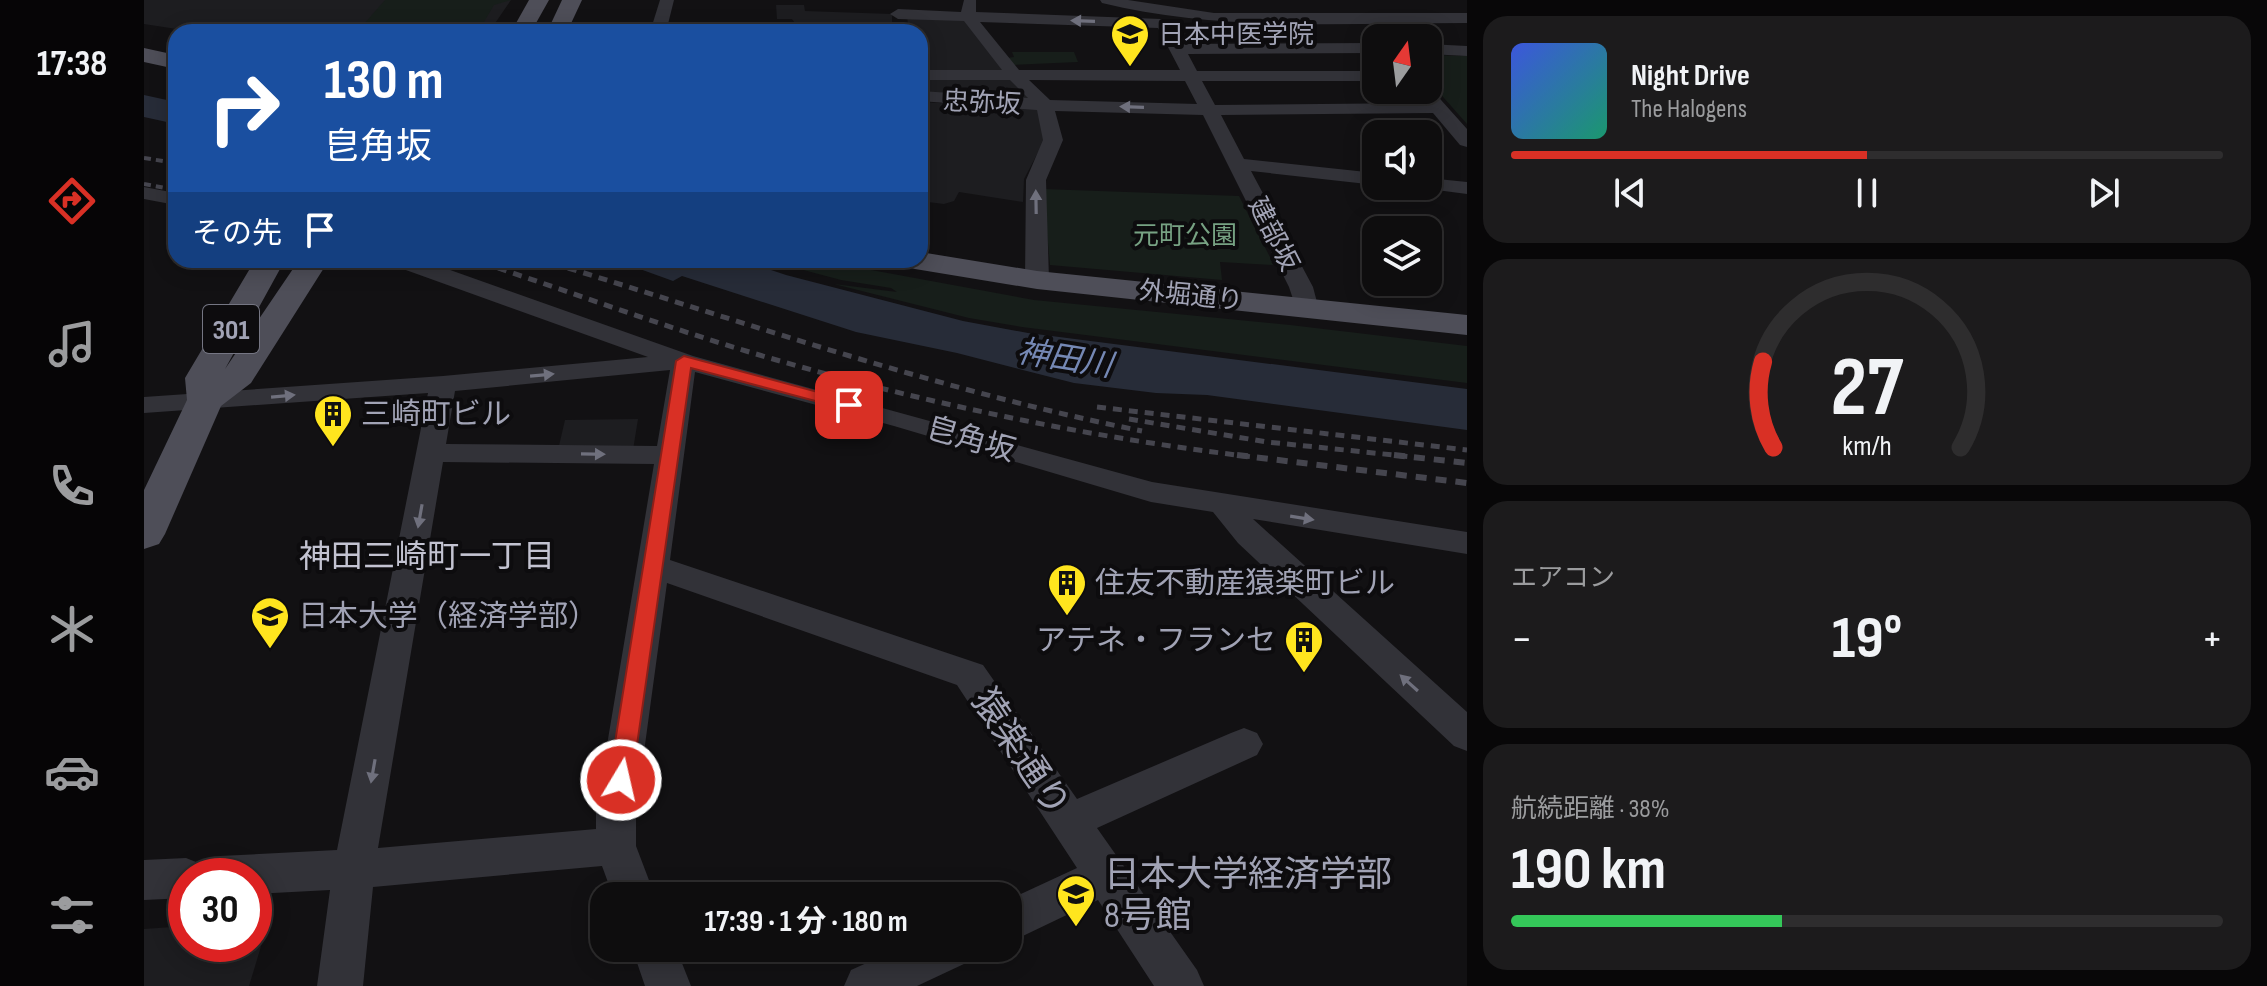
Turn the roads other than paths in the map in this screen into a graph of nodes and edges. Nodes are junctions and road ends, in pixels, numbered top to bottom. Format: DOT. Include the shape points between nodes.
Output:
graph roads {
  1 [pos="539,0"];
  2 [pos="572,0"];
  3 [pos="667,0"];
  4 [pos="1107,0"];
  5 [pos="1331,0"];
  6 [pos="1457,0"];
  7 [pos="897,7"];
  8 [pos="969,8"];
  9 [pos="1467,8"];
  10 [pos="1158,12"];
  11 [pos="1353,18"];
  12 [pos="1467,18"];
  13 [pos="526,24"];
  14 [pos="561,24"];
  15 [pos="660,24"];
  16 [pos="1362,26"];
  17 [pos="144,36"];
  18 [pos="168,40"];
  19 [pos="1362,48"];
  20 [pos="1178,49"];
  21 [pos="1442,50"];
  22 [pos="1467,51"];
  23 [pos="144,55"];
  24 [pos="168,60"];
  25 [pos="928,75"];
  26 [pos="1015,76"];
  27 [pos="1362,76"];
  28 [pos="1193,77"];
  29 [pos="928,97"];
  30 [pos="1435,104"];
  31 [pos="1045,105"];
  32 [pos="1439,108"];
  33 [pos="1210,110"];
  34 [pos="1467,141"];
  35 [pos="1238,164"];
  36 [pos="1362,177"];
  37 [pos="144,180"];
  38 [pos="168,184"];
  39 [pos="1442,185"];
  40 [pos="1467,188"];
  41 [pos="144,193"];
  42 [pos="168,198"];
  43 [pos="928,262"];
  44 [pos="265,268"];
  45 [pos="309,268"];
  46 [pos="329,268"];
  47 [pos="422,268"];
  48 [pos="1037,280"];
  49 [pos="287,304"];
  50 [pos="1306,306"];
  51 [pos="1467,325"];
  52 [pos="684,361"];
  53 [pos="443,384"];
  54 [pos="205,400"];
  55 [pos="144,405"];
  56 [pos="431,453"];
  57 [pos="671,455"];
  58 [pos="1224,506"];
  59 [pos="144,534"];
  60 [pos="1467,543"];
  61 [pos="653,566"];
  62 [pos="1467,735"];
  63 [pos="1244,744"];
  64 [pos="1069,821"];
  65 [pos="616,846"];
  66 [pos="354,869"];
  67 [pos="272,873"];
  68 [pos="1105,876"];
  69 [pos="168,879"];
  70 [pos="144,880"];
  71 [pos="629,882"];
  72 [pos="1022,915"];
  73 [pos="659,962"];
  74 [pos="919,962"];
  75 [pos="340,986"];
  76 [pos="668,986"];
  77 [pos="867,986"];
  78 [pos="1181,986"];
  1 -- 13 [label="main road"];
  2 -- 14 [label="main road"];
  3 -- 15 [label="street"];
  4 -- 10 [label="street"];
  5 -- 11 [label="street"];
  6 -- 9 [label="street"];
  7 -- 8 [label="street"];
  10 -- 8 [label="street, one-way"];
  8 -- 26 [label="street"];
  10 -- 11 [label="street" via="1234,19"];
  10 -- 20 [label="street, 建部坂"];
  11 -- 12 [label="street"];
  11 -- 16 [label="street"];
  17 -- 18 [label="main road"];
  19 -- 20 [label="street"];
  20 -- 28 [label="street, 建部坂"];
  21 -- 22 [label="street"];
  23 -- 24 [label="main road"];
  25 -- 26 [label="street"];
  26 -- 28 [label="street"];
  26 -- 31 [label="street"];
  27 -- 28 [label="street"];
  28 -- 33 [label="street, 建部坂"];
  29 -- 31 [label="street, 忠弥坂"];
  30 -- 32 [label="street"];
  33 -- 31 [label="street, 忠弥坂, one-way"];
  48 -- 31 [label="street, one-way" via="1036,180 1053,140"];
  32 -- 33 [label="street, 忠弥坂"];
  32 -- 34 [label="street"];
  33 -- 35 [label="street, 建部坂"];
  35 -- 36 [label="street"];
  35 -- 50 [label="street, 建部坂"];
  37 -- 38 [label="street"];
  39 -- 40 [label="street"];
  41 -- 42 [label="street"];
  43 -- 48 [label="main road, 外堀通り"];
  44 -- 54 [label="main road, 301" via="203,378"];
  45 -- 49 [label="main road, 301"];
  46 -- 49 [label="main road"];
  47 -- 52 [label="street, 皀角坂"];
  48 -- 50 [label="main road, 外堀通り"];
  49 -- 54 [label="main road, 301" via="239,376"];
  50 -- 51 [label="main road, 外堀通り"];
  53 -- 52 [label="street, one-way"];
  52 -- 57 [label="street"];
  52 -- 58 [label="street, 皀角坂" via="1151,492"];
  54 -- 53 [label="street, one-way"];
  53 -- 56 [label="street"];
  54 -- 55 [label="street"];
  54 -- 59 [label="main road, 301"];
  56 -- 57 [label="street, one-way"];
  56 -- 66 [label="street, one-way"];
  57 -- 61 [label="street"];
  58 -- 60 [label="street, 皀角坂, one-way"];
  62 -- 58 [label="street, one-way"];
  61 -- 64 [label="street, 猿楽通り" via="970,675"];
  61 -- 65 [label="street" via="616,811"];
  63 -- 64 [label="street"];
  64 -- 68 [label="street, 猿楽通り"];
  65 -- 66 [label="street"];
  65 -- 71 [label="street"];
  66 -- 67 [label="street"];
  66 -- 75 [label="street"];
  68 -- 72 [label="street"];
  68 -- 78 [label="street, 猿楽通り"];
  69 -- 70 [label="street"];
  73 -- 76 [label="street"];
  74 -- 77 [label="street"];
}
